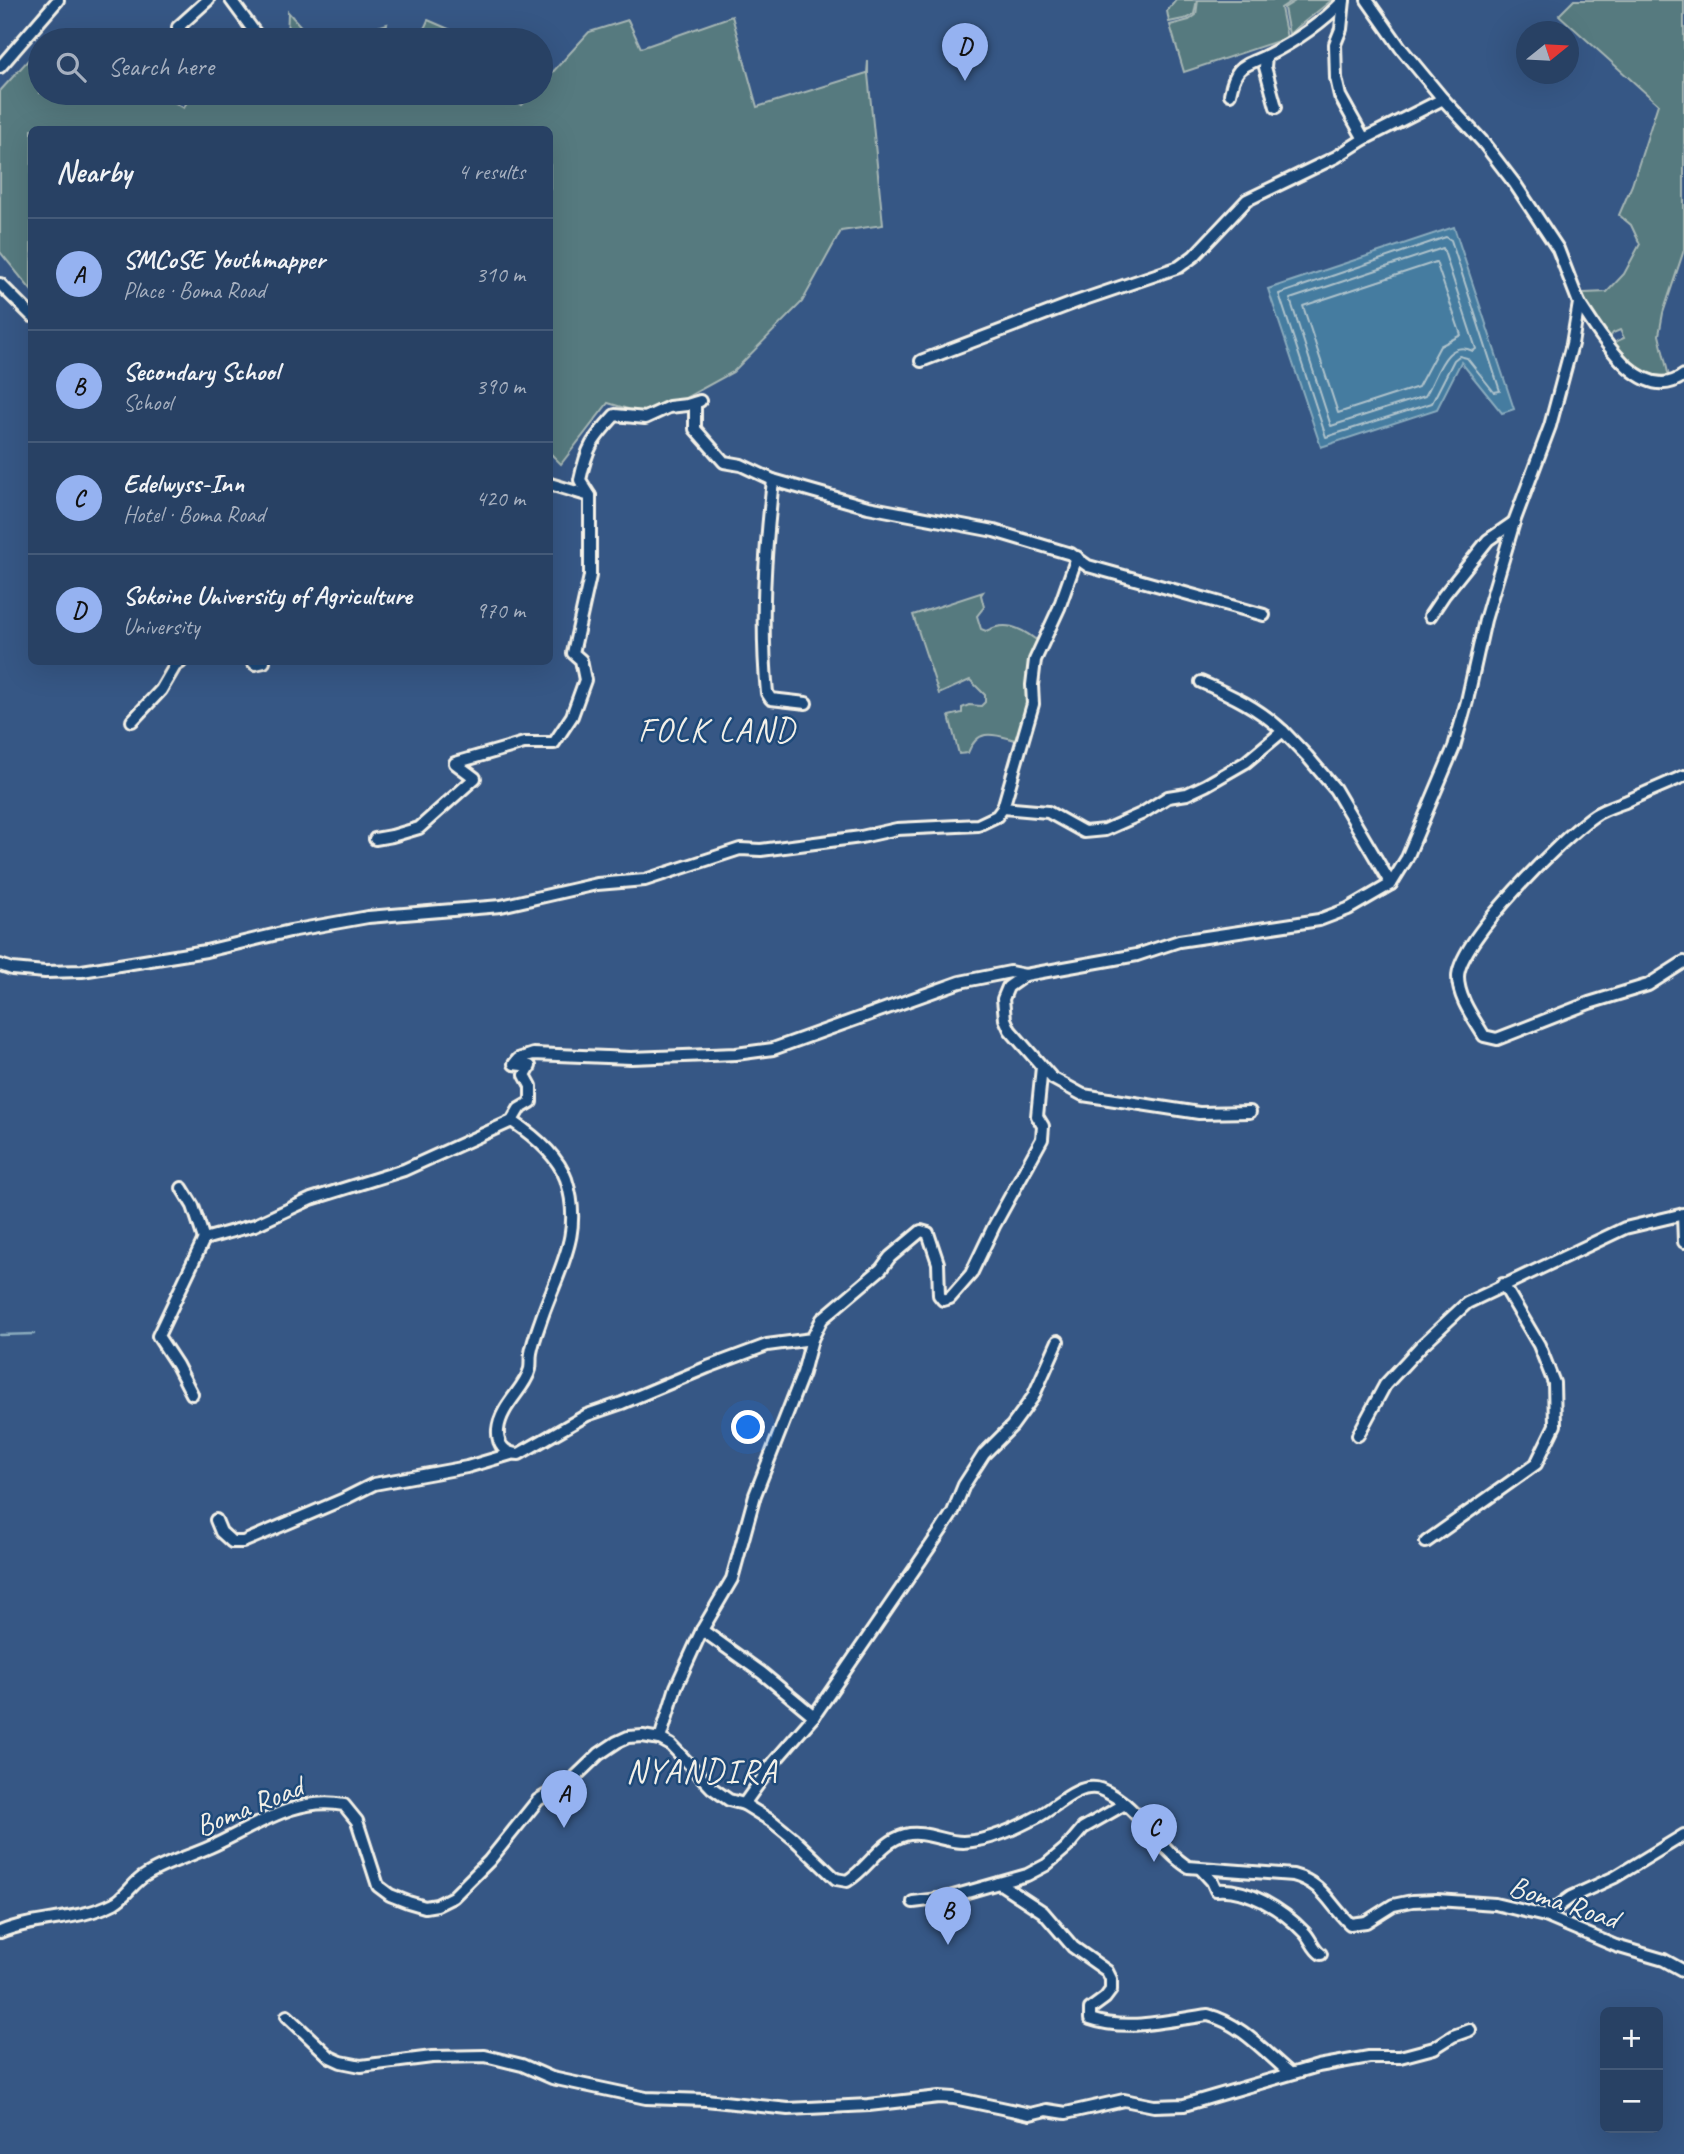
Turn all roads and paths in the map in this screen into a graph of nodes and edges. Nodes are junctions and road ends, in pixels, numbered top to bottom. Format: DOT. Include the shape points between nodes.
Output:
graph roads {
  1 [pos="58,0"];
  2 [pos="208,0"];
  3 [pos="231,0"];
  4 [pos="1344,0"];
  5 [pos="1367,0"];
  6 [pos="34,28"];
  7 [pos="179,28"];
  8 [pos="252,28"];
  9 [pos="28,35"];
  10 [pos="1266,56"];
  11 [pos="0,67"];
  12 [pos="1230,94"];
  13 [pos="1443,99"];
  14 [pos="1276,107"];
  15 [pos="1364,139"];
  16 [pos="0,284"];
  17 [pos="1579,303"];
  18 [pos="28,312"];
  19 [pos="921,361"];
  20 [pos="1684,375"];
  21 [pos="773,480"];
  22 [pos="553,485"];
  23 [pos="590,496"];
  24 [pos="1514,522"];
  25 [pos="1077,557"];
  26 [pos="1264,615"];
  27 [pos="1430,616"];
  28 [pos="176,665"];
  29 [pos="1201,682"];
  30 [pos="806,703"];
  31 [pos="132,721"];
  32 [pos="1283,732"];
  33 [pos="1684,776"];
  34 [pos="1003,808"];
  35 [pos="375,839"];
  36 [pos="1391,884"];
  37 [pos="0,965"];
  38 [pos="1683,965"];
  39 [pos="1025,975"];
  40 [pos="1042,1067"];
  41 [pos="1250,1112"];
  42 [pos="512,1121"];
  43 [pos="182,1188"];
  44 [pos="1684,1214"];
  45 [pos="204,1240"];
  46 [pos="1684,1242"];
  47 [pos="1503,1284"];
  48 [pos="812,1339"];
  49 [pos="1058,1341"];
  50 [pos="192,1394"];
  51 [pos="1358,1435"];
  52 [pos="511,1454"];
  53 [pos="216,1520"];
  54 [pos="1426,1542"];
  55 [pos="702,1630"];
  56 [pos="814,1716"];
  57 [pos="660,1739"];
  58 [pos="744,1804"];
  59 [pos="1125,1804"];
  60 [pos="1684,1835"];
  61 [pos="1201,1868"];
  62 [pos="999,1883"];
  63 [pos="913,1902"];
  64 [pos="1545,1916"];
  65 [pos="0,1932"];
  66 [pos="1321,1954"];
  67 [pos="1684,1970"];
  68 [pos="287,2016"];
  69 [pos="1470,2030"];
  70 [pos="1290,2073"];
  1 -- 6 [label="street"];
  2 -- 7 [label="street"];
  3 -- 8 [label="street"];
  4 -- 10 [label="street" via="1302,36"];
  4 -- 15 [label="street" via="1335,44 1336,78 1340,96"];
  5 -- 13 [label="street"];
  9 -- 11 [label="street"];
  10 -- 12 [label="street" via="1242,65"];
  10 -- 14 [label="street"];
  13 -- 15 [label="street"];
  13 -- 17 [label="street" via="1482,141 1551,238"];
  15 -- 19 [label="street" via="1247,200 1179,267"];
  16 -- 18 [label="street"];
  17 -- 20 [label="street" via="1611,351 1637,373 1661,384"];
  17 -- 24 [label="street" via="1550,426"];
  21 -- 23 [label="street" via="724,462 714,453 695,429 698,402 668,407 645,418 615,415 586,453 580,480"];
  21 -- 25 [label="street" via="868,507 995,531"];
  21 -- 30 [label="street" via="762,626 767,693 771,699"];
  22 -- 23 [label="street"];
  23 -- 35 [label="street" via="590,576 573,653 581,660 585,680 572,716 554,743 524,743 455,762 475,778 419,828"];
  24 -- 27 [label="street" via="1488,540"];
  24 -- 36 [label="street" via="1454,747 1407,858"];
  25 -- 26 [label="street" via="1088,566"];
  25 -- 34 [label="street" via="1035,660 1033,704"];
  28 -- 31 [label="street" via="162,690"];
  29 -- 32 [label="street" via="1240,699"];
  32 -- 34 [label="street" via="1246,762 1206,785 1168,797 1105,830 1084,832 1048,812"];
  32 -- 36 [label="street" via="1335,789"];
  33 -- 38 [label="street" via="1596,815 1540,864 1472,941 1458,975 1468,1009 1484,1036 1497,1039 1648,985"];
  34 -- 37 [label="street" via="998,816 978,825 897,829 761,850 740,849 645,880 597,884 502,906 368,917 82,971 45,972"];
  36 -- 39 [label="street" via="1319,920 1179,941 1137,955"];
  39 -- 40 [label="street" via="1008,987 1003,999 1005,1020"];
  39 -- 42 [label="street" via="1010,972 960,982 773,1049 631,1058 533,1054 514,1064 530,1066 525,1075 531,1102 519,1109"];
  40 -- 41 [label="street" via="1083,1095 1199,1113"];
  40 -- 48 [label="street" via="1037,1116 1044,1126 1042,1139 971,1274 950,1298 940,1298 938,1263 928,1233 921,1230 822,1319"];
  42 -- 45 [label="street" via="404,1170"];
  42 -- 52 [label="street" via="552,1155 565,1176 572,1218 569,1249 530,1354 530,1370 498,1429 499,1441"];
  43 -- 45 [label="street"];
  44 -- 46 [label="street"];
  44 -- 47 [label="street" via="1625,1228"];
  45 -- 50 [label="street" via="158,1336"];
  47 -- 51 [label="street" via="1467,1303 1422,1345 1385,1385"];
  47 -- 54 [label="street" via="1539,1345 1554,1383 1555,1425 1536,1464"];
  48 -- 52 [label="street" via="767,1345 708,1367 587,1415 530,1449"];
  48 -- 55 [label="street" via="755,1495 732,1579"];
  49 -- 56 [label="street" via="1033,1397 985,1454 942,1529"];
  52 -- 53 [label="street" via="374,1484 243,1542 232,1542"];
  55 -- 56 [label="street"];
  55 -- 57 [label="street" via="676,1687"];
  56 -- 58 [label="street"];
  57 -- 58 [label="street, Boma Road" via="712,1788"];
  57 -- 65 [label="street, Boma Road" via="628,1737 607,1748 573,1779 538,1800 489,1861 453,1897 437,1905 408,1902 378,1886 357,1821 344,1805 331,1802 305,1804 268,1818 144,1875 123,1897 96,1910"];
  58 -- 59 [label="street, Boma Road" via="794,1839 836,1879 847,1881 886,1846 906,1835 963,1842 990,1837 1091,1787"];
  59 -- 61 [label="street, Boma Road" via="1177,1860"];
  59 -- 62 [label="street" via="1083,1828 1046,1865"];
  60 -- 64 [label="street"];
  61 -- 64 [label="street, Boma Road" via="1308,1879 1350,1924 1366,1922 1393,1905 1412,1901 1495,1904"];
  61 -- 66 [label="street" via="1216,1891 1246,1894 1286,1917"];
  62 -- 63 [label="street"];
  62 -- 70 [label="street" via="1043,1912 1073,1947 1107,1971 1111,1990 1090,2008 1090,2020 1146,2024 1217,2017 1236,2027"];
  64 -- 67 [label="street, Boma Road"];
  68 -- 70 [label="street" via="330,2057 361,2066 424,2057 485,2056 552,2078 646,2098 788,2109 939,2097 1030,2114 1047,2110 1066,2113 1124,2100 1184,2105"];
  69 -- 70 [label="street" via="1434,2048 1400,2057 1369,2057"];
}
